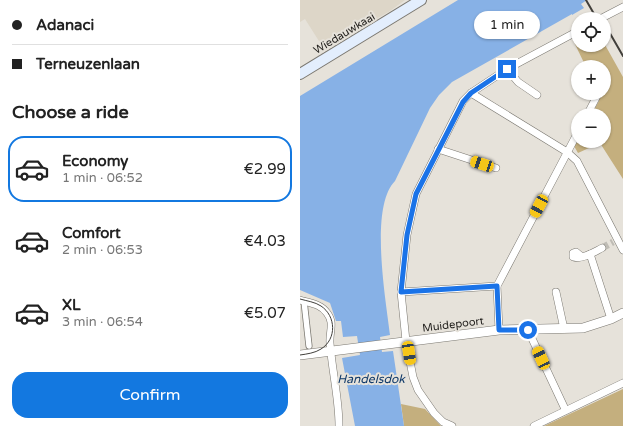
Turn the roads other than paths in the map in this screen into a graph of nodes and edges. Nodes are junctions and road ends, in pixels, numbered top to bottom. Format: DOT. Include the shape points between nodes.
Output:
graph roads {
  1 [pos="421,0"];
  2 [pos="623,7"];
  3 [pos="611,13"];
  4 [pos="571,35"];
  5 [pos="507,69"];
  6 [pos="300,74"];
  7 [pos="471,93"];
  8 [pos="536,95"];
  9 [pos="571,145"];
  10 [pos="438,149"];
  11 [pos="567,152"];
  12 [pos="496,168"];
  13 [pos="602,248"];
  14 [pos="623,250"];
  15 [pos="590,254"];
  16 [pos="581,256"];
  17 [pos="497,286"];
  18 [pos="401,292"];
  19 [pos="556,292"];
  20 [pos="302,301"];
  21 [pos="623,313"];
  22 [pos="611,319"];
  23 [pos="564,329"];
  24 [pos="499,330"];
  25 [pos="528,330"];
  26 [pos="406,341"];
  27 [pos="309,346"];
  28 [pos="333,351"];
  29 [pos="300,355"];
  30 [pos="300,358"];
  31 [pos="623,383"];
  32 [pos="565,410"];
  33 [pos="339,426"];
  34 [pos="452,426"];
  35 [pos="534,426"];
  1 -- 6 [label="main road, Wiedauwkaai"];
  2 -- 3 [label="street"];
  4 -- 5 [label="street"];
  5 -- 7 [label="street"];
  5 -- 8 [label="street" via="518,82"];
  7 -- 10 [label="street" via="463,102"];
  7 -- 11 [label="street"];
  9 -- 11 [label="street"];
  10 -- 12 [label="street"];
  10 -- 18 [label="street" via="416,194 407,235"];
  11 -- 14 [label="street" via="577,162 616,241"];
  11 -- 17 [label="street"];
  13 -- 15 [label="street"];
  15 -- 16 [label="street"];
  15 -- 22 [label="street"];
  17 -- 18 [label="street"];
  17 -- 24 [label="street"];
  18 -- 26 [label="street"];
  19 -- 23 [label="street"];
  20 -- 27 [label="street"];
  20 -- 28 [label="street" via="319,306 328,314 332,324 330,342"];
  21 -- 22 [label="street, Muidepoort"];
  22 -- 23 [label="street, Muidepoort" via="583,328"];
  23 -- 25 [label="street, Muidepoort"];
  24 -- 25 [label="street, Muidepoort"];
  24 -- 26 [label="street, Muidepoort"];
  25 -- 32 [label="street"];
  26 -- 28 [label="street, Muidepoort"];
  26 -- 34 [label="street" via="418,390 434,413 443,422"];
  28 -- 29 [label="street"];
  28 -- 30 [label="street"];
  28 -- 33 [label="street"];
  31 -- 32 [label="street"];
  32 -- 35 [label="street"];
}
